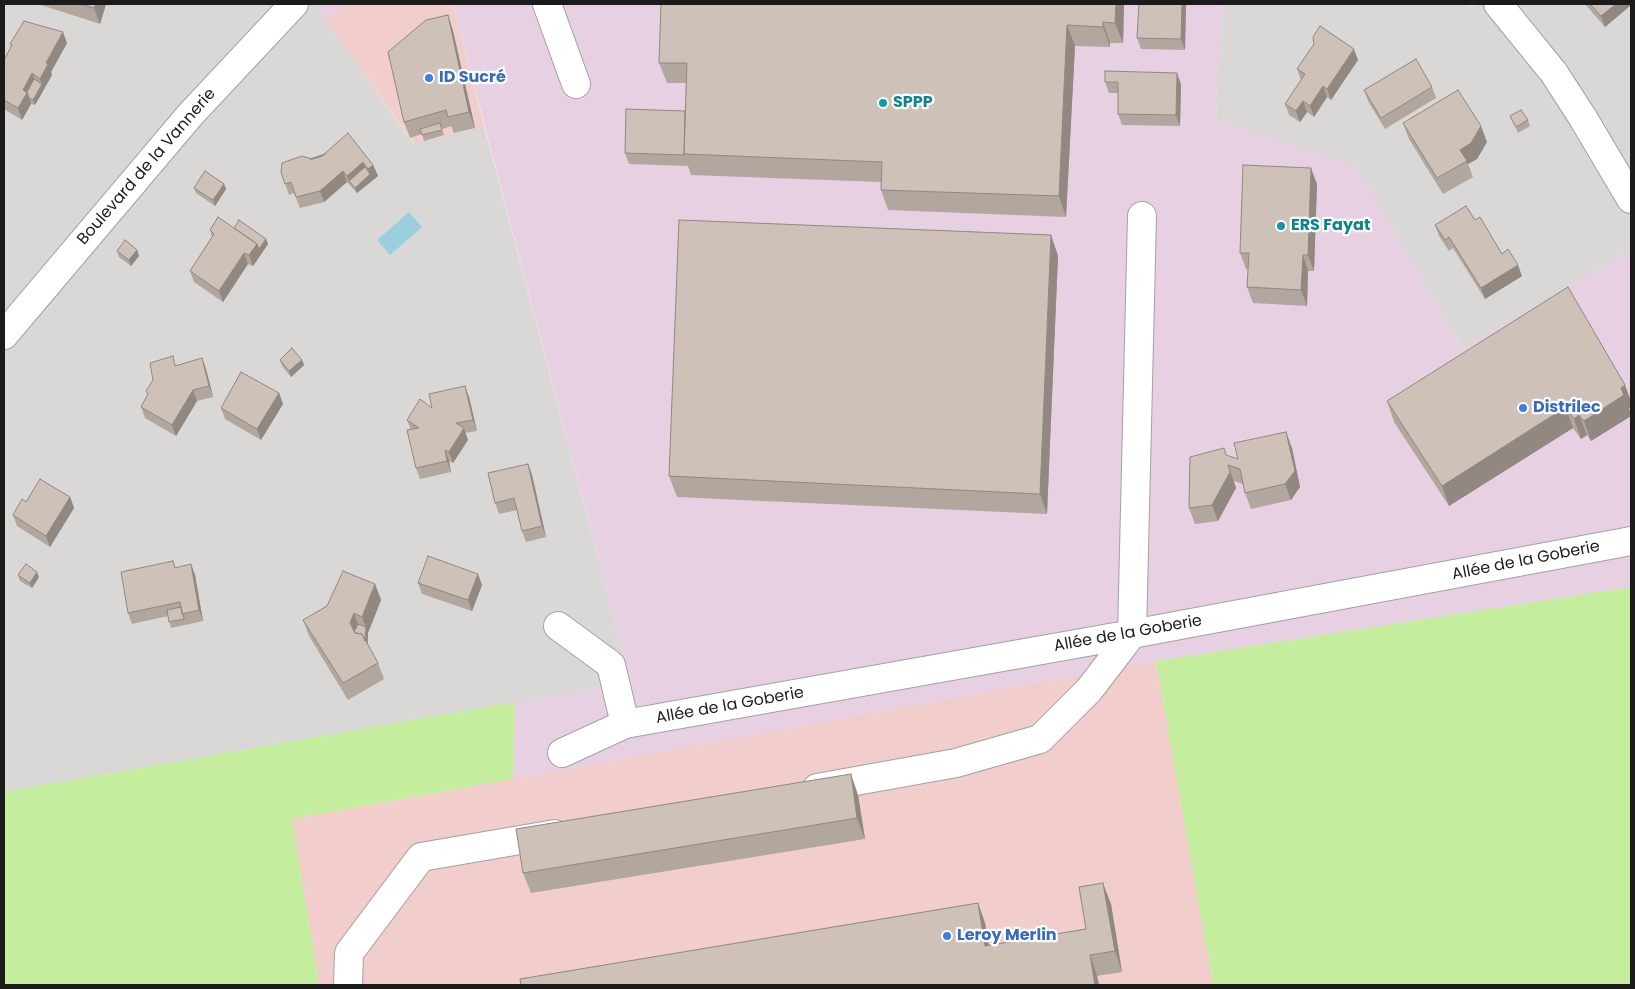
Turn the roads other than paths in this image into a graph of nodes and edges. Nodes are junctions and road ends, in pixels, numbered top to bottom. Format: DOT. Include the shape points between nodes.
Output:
graph roads {
  1 [pos="294,4"];
  2 [pos="547,4"];
  3 [pos="1498,4"];
  4 [pos="576,84"];
  5 [pos="1631,199"];
  6 [pos="1142,216"];
  7 [pos="4,335"];
  8 [pos="1631,541"];
  9 [pos="558,626"];
  10 [pos="1132,634"];
  11 [pos="625,724"];
  12 [pos="562,753"];
  13 [pos="790,792"];
  14 [pos="577,830"];
  15 [pos="348,985"];
  1 -- 7 [label="street, Boulevard de la Vannerie" via="190,114"];
  2 -- 4 [label="street"];
  3 -- 5 [label="street" via="1554,73"];
  6 -- 10 [label="street"];
  8 -- 10 [label="street, Allée de la Goberie"];
  9 -- 11 [label="street" via="611,665"];
  10 -- 11 [label="street, Allée de la Goberie"];
  10 -- 13 [label="street" via="1089,690 1040,740 956,763"];
  11 -- 12 [label="street, Allée de la Goberie"];
  14 -- 15 [label="street" via="421,857 349,953"];
}
